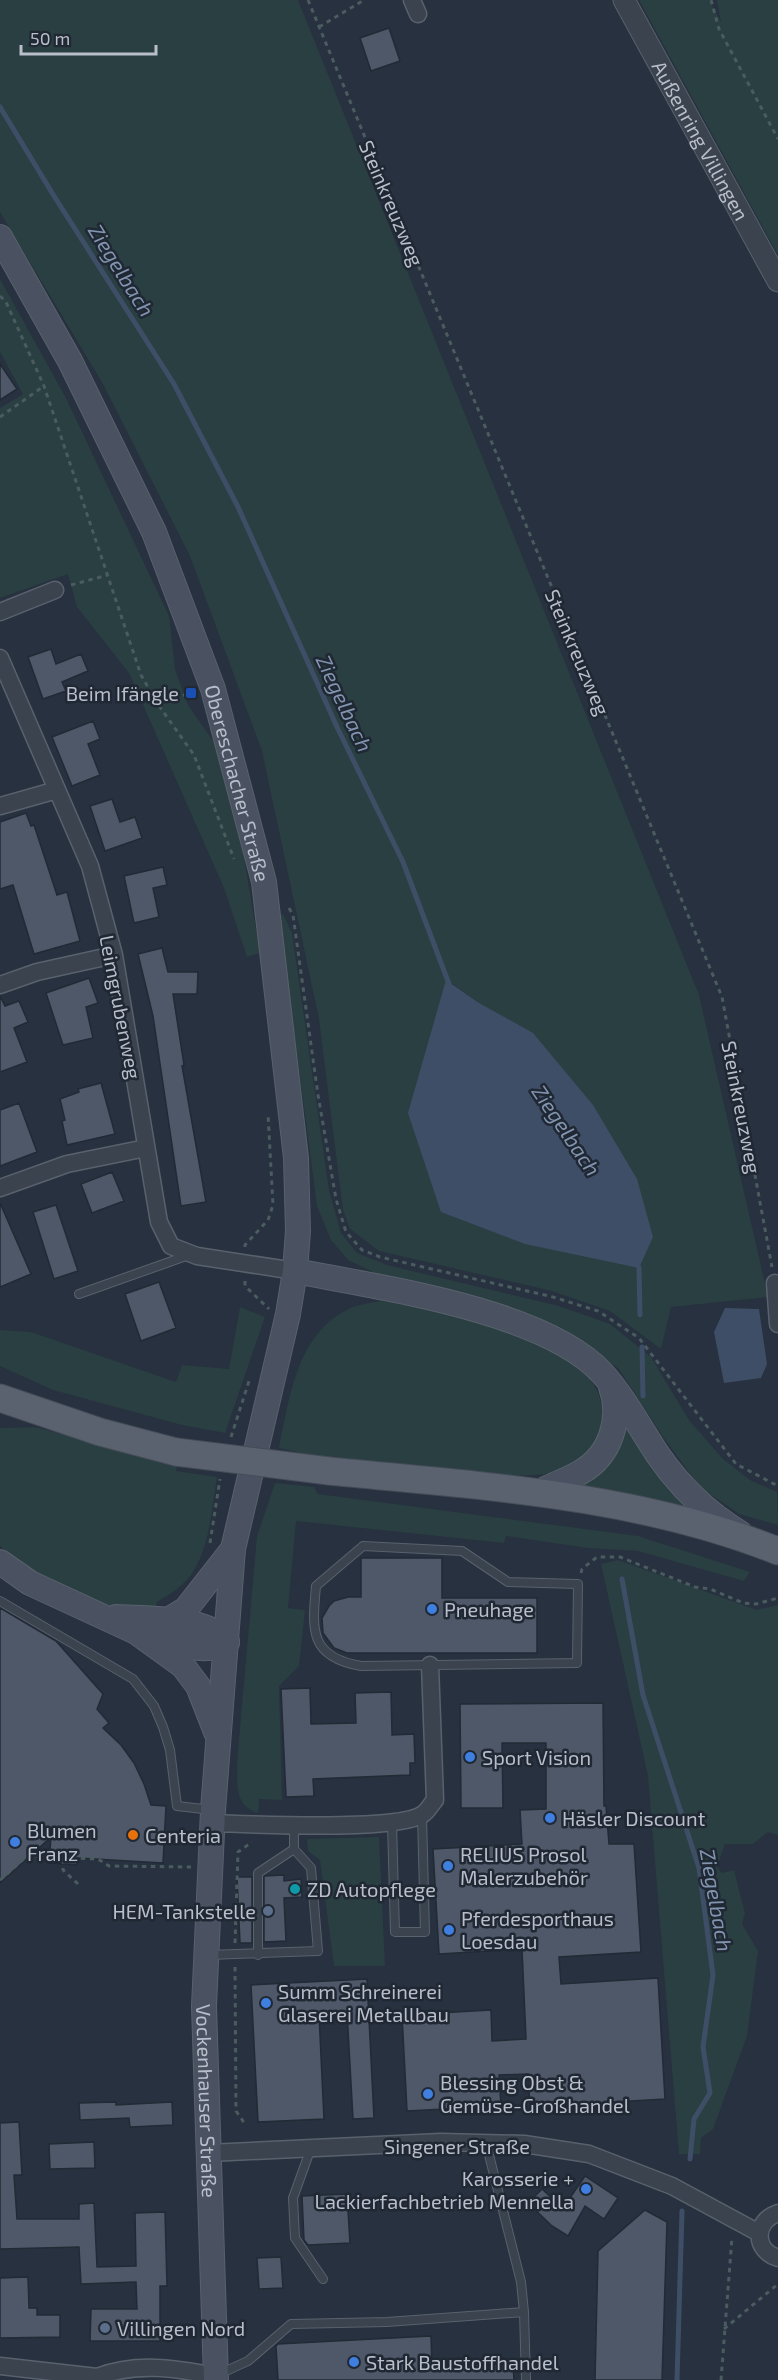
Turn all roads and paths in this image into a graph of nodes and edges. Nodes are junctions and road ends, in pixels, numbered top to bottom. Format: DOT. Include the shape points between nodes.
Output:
graph roads {
  1 [pos="308,0"];
  2 [pos="364,0"];
  3 [pos="624,0"];
  4 [pos="711,0"];
  5 [pos="319,27"];
  6 [pos="778,139"];
  7 [pos="0,237"];
  8 [pos="778,281"];
  9 [pos="0,296"];
  10 [pos="44,386"];
  11 [pos="0,417"];
  12 [pos="109,575"];
  13 [pos="55,590"];
  14 [pos="0,612"];
  15 [pos="0,658"];
  16 [pos="191,693"];
  17 [pos="157,703"];
  18 [pos="57,790"];
  19 [pos="0,806"];
  20 [pos="237,864"];
  21 [pos="289,907"];
  22 [pos="114,955"];
  23 [pos="0,985"];
  24 [pos="268,1111"];
  25 [pos="146,1148"];
  26 [pos="0,1188"];
  27 [pos="245,1245"];
  28 [pos="193,1254"];
  29 [pos="295,1271"];
  30 [pos="775,1283"];
  31 [pos="79,1294"];
  32 [pos="778,1324"];
  33 [pos="273,1375"];
  34 [pos="609,1382"];
  35 [pos="0,1398"];
  36 [pos="32,1410"];
  37 [pos="0,1412"];
  38 [pos="778,1486"];
  39 [pos="538,1492"];
  40 [pos="767,1547"];
  41 [pos="233,1549"];
  42 [pos="0,1562"];
  43 [pos="578,1584"];
  44 [pos="778,1598"];
  45 [pos="0,1601"];
  46 [pos="106,1616"];
  47 [pos="168,1620"];
  48 [pos="136,1632"];
  49 [pos="227,1642"];
  50 [pos="430,1665"];
  51 [pos="218,1737"];
  52 [pos="422,1815"];
  53 [pos="212,1816"];
  54 [pos="392,1823"];
  55 [pos="294,1825"];
  56 [pos="294,1849"];
  57 [pos="64,1850"];
  58 [pos="64,1857"];
  59 [pos="190,1867"];
  60 [pos="0,1880"];
  61 [pos="78,1884"];
  62 [pos="205,1955"];
  63 [pos="258,1955"];
  64 [pos="486,2142"];
  65 [pos="311,2148"];
  66 [pos="209,2153"];
  67 [pos="778,2213"];
  68 [pos="734,2220"];
  69 [pos="759,2233"];
  70 [pos="778,2258"];
  71 [pos="323,2279"];
  72 [pos="778,2284"];
  73 [pos="524,2312"];
  74 [pos="724,2329"];
  75 [pos="0,2366"];
  76 [pos="100,2379"];
  77 [pos="212,2379"];
  78 [pos="526,2380"];
  79 [pos="720,2380"];
  1 -- 5 [label="path, Steinkreuzweg"];
  2 -- 5 [label="path"];
  3 -- 8 [label="street, Außenring Villingen"];
  4 -- 6 [label="path" via="719,29"];
  5 -- 30 [label="path, Steinkreuzweg" via="722,997"];
  7 -- 29 [label="main road, Obereschacher Straße" via="79,378 154,532 213,689 264,882 296,1158"];
  9 -- 10 [label="path"];
  10 -- 11 [label="path"];
  10 -- 12 [label="path"];
  12 -- 13 [label="path"];
  12 -- 17 [label="path" via="141,675"];
  13 -- 14 [label="street"];
  15 -- 18 [label="street, Leimgrubenweg"];
  16 -- 17 [label="path"];
  17 -- 20 [label="path" via="194,755"];
  18 -- 19 [label="street"];
  18 -- 22 [label="street, Leimgrubenweg" via="90,866"];
  21 -- 38 [label="path" via="336,1199 346,1232 362,1250 380,1257 598,1311 639,1338 736,1464"];
  22 -- 23 [label="street" via="37,972"];
  22 -- 25 [label="street, Leimgrubenweg"];
  24 -- 27 [label="path" via="273,1204 268,1220"];
  25 -- 26 [label="street" via="67,1164"];
  25 -- 28 [label="street, Leimgrubenweg" via="159,1222 171,1246"];
  28 -- 29 [label="street, Leimgrubenweg"];
  28 -- 31 [label="lane"];
  29 -- 33 [label="main road, Obereschacher Straße"];
  29 -- 34 [label="main road" via="400,1291 499,1317 552,1338 581,1355"];
  30 -- 32 [label="street"];
  33 -- 41 [label="main road, Vockenhauser Straße"];
  34 -- 39 [label="main road" via="615,1416 610,1438 599,1458 581,1473"];
  34 -- 40 [label="main road" via="686,1491 719,1520"];
  35 -- 36 [label="main road"];
  36 -- 37 [label="main road"];
  36 -- 39 [label="main road, bridge" via="176,1452"];
  39 -- 40 [label="main road" via="645,1511"];
  41 -- 47 [label="main road" via="186,1609"];
  41 -- 49 [label="main road, Vockenhauser Straße"];
  42 -- 46 [label="main road" via="39,1588"];
  43 -- 44 [label="path" via="582,1569 597,1557 620,1557 743,1603"];
  43 -- 50 [label="lane" via="577,1663"];
  43 -- 50 [label="lane" via="508,1582 462,1551 363,1546 316,1586 314,1630 316,1640 327,1653 361,1666"];
  45 -- 53 [label="lane" via="133,1679 154,1706 163,1727 177,1806"];
  46 -- 47 [label="main road"];
  46 -- 48 [label="main road"];
  47 -- 49 [label="main road" via="211,1628"];
  48 -- 49 [label="main road" via="208,1650"];
  48 -- 51 [label="main road" via="183,1666 198,1686"];
  49 -- 51 [label="main road, Vockenhauser Straße"];
  50 -- 52 [label="street" via="435,1800"];
  51 -- 53 [label="main road, Vockenhauser Straße"];
  52 -- 54 [label="street"];
  52 -- 54 [label="lane" via="425,1932 395,1932"];
  53 -- 55 [label="street"];
  53 -- 62 [label="main road, Vockenhauser Straße"];
  54 -- 55 [label="street"];
  55 -- 56 [label="lane"];
  56 -- 63 [label="lane" via="258,1873"];
  56 -- 63 [label="lane" via="311,1868 318,1951"];
  57 -- 58 [label="path"];
  58 -- 59 [label="path" via="98,1858 109,1866"];
  58 -- 60 [label="path" via="27,1856"];
  58 -- 61 [label="path" via="63,1870"];
  62 -- 63 [label="lane"];
  62 -- 66 [label="main road, Vockenhauser Straße"];
  64 -- 65 [label="street, Singener Straße"];
  64 -- 68 [label="street, Singener Straße" via="513,2142 589,2154 672,2186"];
  64 -- 73 [label="lane" via="521,2282"];
  65 -- 66 [label="street, Singener Straße"];
  65 -- 71 [label="lane" via="293,2198 295,2238"];
  66 -- 77 [label="main road, Vockenhauser Straße"];
  67 -- 69 [label="street" via="768,2217"];
  68 -- 69 [label="street, Singener Straße"];
  68 -- 74 [label="path"];
  69 -- 70 [label="street" via="764,2250"];
  72 -- 74 [label="path"];
  73 -- 77 [label="lane" via="291,2324 248,2361"];
  73 -- 78 [label="lane"];
  74 -- 79 [label="path"];
  75 -- 76 [label="street"];
  76 -- 77 [label="street" via="118,2369 170,2367"];
}
